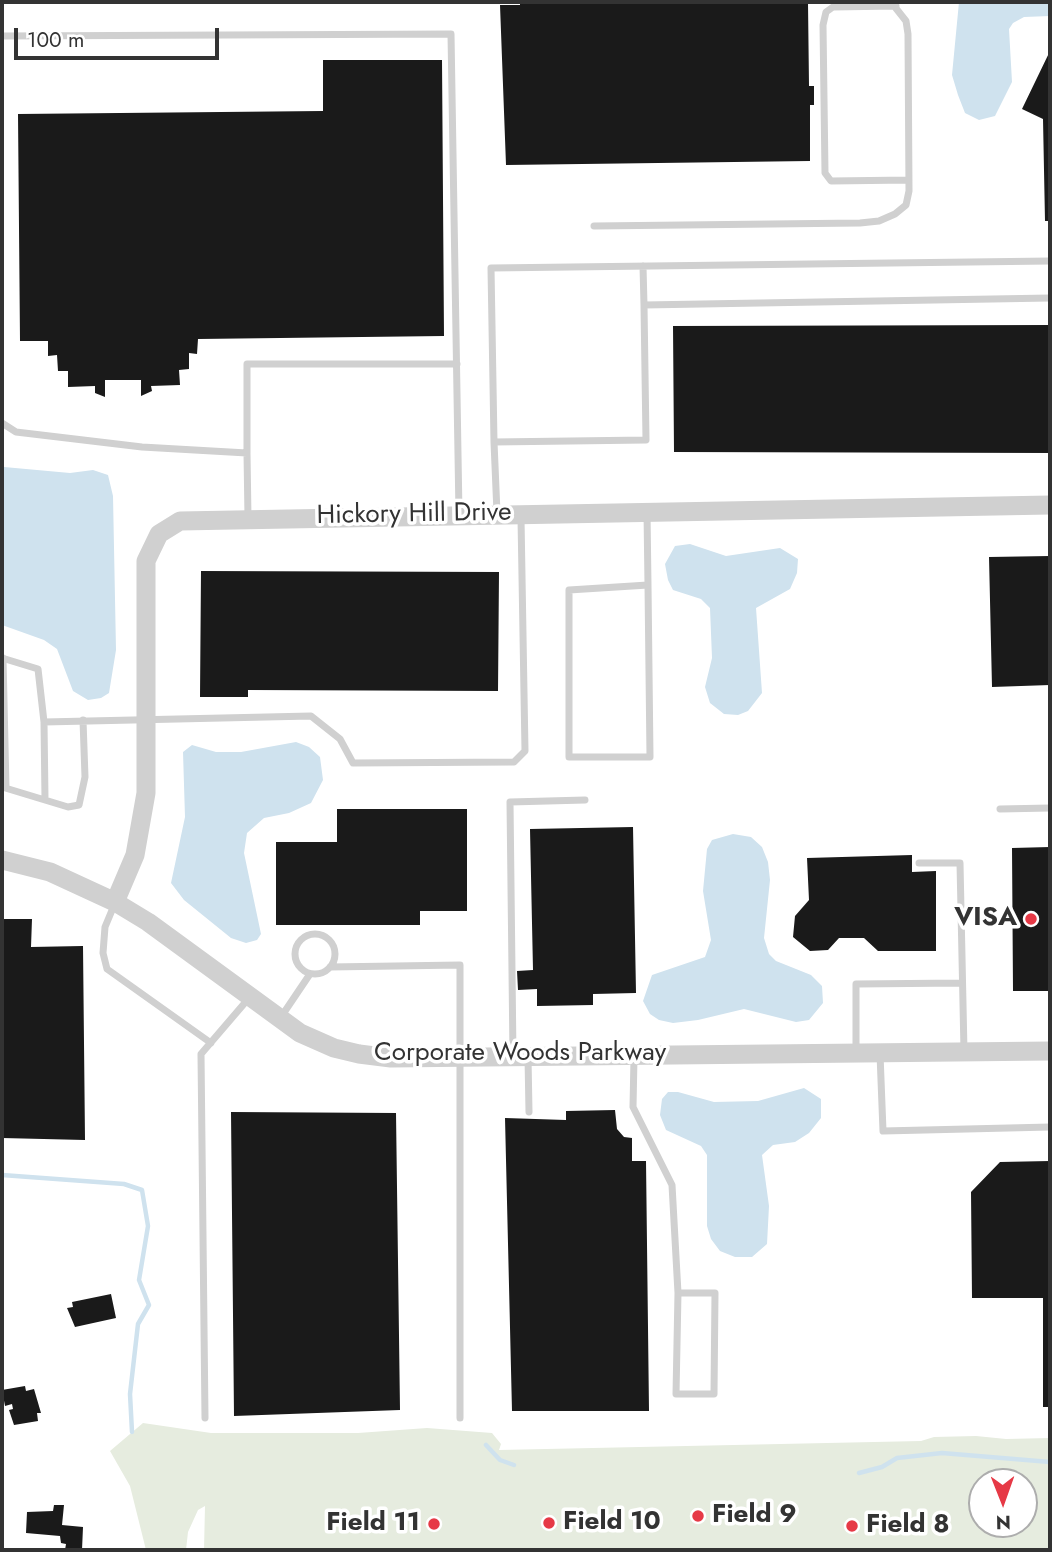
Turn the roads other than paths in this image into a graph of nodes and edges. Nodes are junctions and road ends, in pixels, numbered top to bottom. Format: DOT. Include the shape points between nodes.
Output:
graph roads {
  1 [pos="893,4"];
  2 [pos="2,36"];
  3 [pos="909,180"];
  4 [pos="594,226"];
  5 [pos="1050,261"];
  6 [pos="643,266"];
  7 [pos="1050,298"];
  8 [pos="645,304"];
  9 [pos="457,364"];
  10 [pos="2,423"];
  11 [pos="494,442"];
  12 [pos="247,453"];
  13 [pos="1050,505"];
  14 [pos="647,512"];
  15 [pos="459,514"];
  16 [pos="497,514"];
  17 [pos="521,514"];
  18 [pos="248,518"];
  19 [pos="648,585"];
  20 [pos="2,658"];
  21 [pos="146,719"];
  22 [pos="83,720"];
  23 [pos="44,722"];
  24 [pos="4,788"];
  25 [pos="45,799"];
  26 [pos="585,800"];
  27 [pos="1050,808"];
  28 [pos="1000,809"];
  29 [pos="2,860"];
  30 [pos="919,863"];
  31 [pos="116,902"];
  32 [pos="330,967"];
  33 [pos="310,974"];
  34 [pos="962,983"];
  35 [pos="250,998"];
  36 [pos="279,1019"];
  37 [pos="211,1043"];
  38 [pos="1050,1051"];
  39 [pos="964,1052"];
  40 [pos="856,1053"];
  41 [pos="880,1053"];
  42 [pos="634,1055"];
  43 [pos="461,1057"];
  44 [pos="520,1057"];
  45 [pos="530,1112"];
  46 [pos="1050,1127"];
  47 [pos="678,1293"];
  48 [pos="205,1418"];
  49 [pos="460,1418"];
  1 -- 3 [label="lane" via="906,21 908,34"];
  1 -- 3 [label="lane" via="833,7 826,12 825,173 831,181"];
  2 -- 9 [label="lane" via="451,34"];
  3 -- 4 [label="lane" via="906,205 879,221"];
  5 -- 6 [label="lane"];
  6 -- 8 [label="lane"];
  6 -- 11 [label="lane" via="491,268"];
  7 -- 8 [label="lane"];
  8 -- 11 [label="lane" via="646,440"];
  9 -- 12 [label="lane" via="247,364"];
  9 -- 15 [label="lane"];
  10 -- 12 [label="lane" via="16,432 142,447"];
  11 -- 16 [label="lane"];
  12 -- 18 [label="lane"];
  13 -- 14 [label="street, Hickory Hill Drive"];
  14 -- 17 [label="street, Hickory Hill Drive"];
  14 -- 19 [label="lane"];
  15 -- 16 [label="street, Hickory Hill Drive"];
  15 -- 18 [label="street, Hickory Hill Drive"];
  16 -- 17 [label="street, Hickory Hill Drive"];
  17 -- 21 [label="lane" via="525,751 514,762 353,763 340,739 311,716"];
  18 -- 21 [label="street, Hickory Hill Drive" via="180,521 159,534 150,548 144,578"];
  19 -- 19 [label="lane" via="650,757 569,757 569,590"];
  20 -- 23 [label="lane" via="38,669"];
  20 -- 24 [label="lane"];
  21 -- 22 [label="lane"];
  21 -- 31 [label="street, Hickory Hill Drive" via="144,817 129,874"];
  22 -- 23 [label="lane"];
  22 -- 25 [label="lane" via="85,777 79,805 68,807"];
  23 -- 25 [label="lane"];
  24 -- 25 [label="lane"];
  26 -- 44 [label="lane" via="510,802"];
  27 -- 28 [label="lane"];
  29 -- 31 [label="street, Corporate Woods Parkway" via="50,872"];
  30 -- 34 [label="lane" via="960,863"];
  31 -- 35 [label="street, Corporate Woods Parkway"];
  31 -- 37 [label="lane" via="105,927 107,969"];
  32 -- 33 [label="lane"];
  32 -- 33 [label="lane" via="334,954 330,942 318,935 305,937 296,947 296,961"];
  32 -- 43 [label="lane" via="460,965"];
  33 -- 36 [label="lane"];
  34 -- 39 [label="lane"];
  34 -- 40 [label="lane" via="856,984"];
  35 -- 36 [label="street, Corporate Woods Parkway"];
  35 -- 37 [label="lane"];
  36 -- 43 [label="street, Corporate Woods Parkway" via="319,1042 359,1054"];
  37 -- 48 [label="lane" via="201,1054"];
  38 -- 39 [label="street, Corporate Woods Parkway"];
  39 -- 41 [label="street, Corporate Woods Parkway"];
  40 -- 41 [label="street, Corporate Woods Parkway"];
  40 -- 42 [label="street, Corporate Woods Parkway"];
  41 -- 46 [label="lane" via="883,1131"];
  42 -- 44 [label="street, Corporate Woods Parkway"];
  42 -- 47 [label="lane" via="633,1107 672,1185"];
  43 -- 44 [label="street, Corporate Woods Parkway"];
  43 -- 49 [label="lane"];
  44 -- 45 [label="lane"];
  47 -- 47 [label="lane" via="676,1394 714,1394 715,1293"];
}
